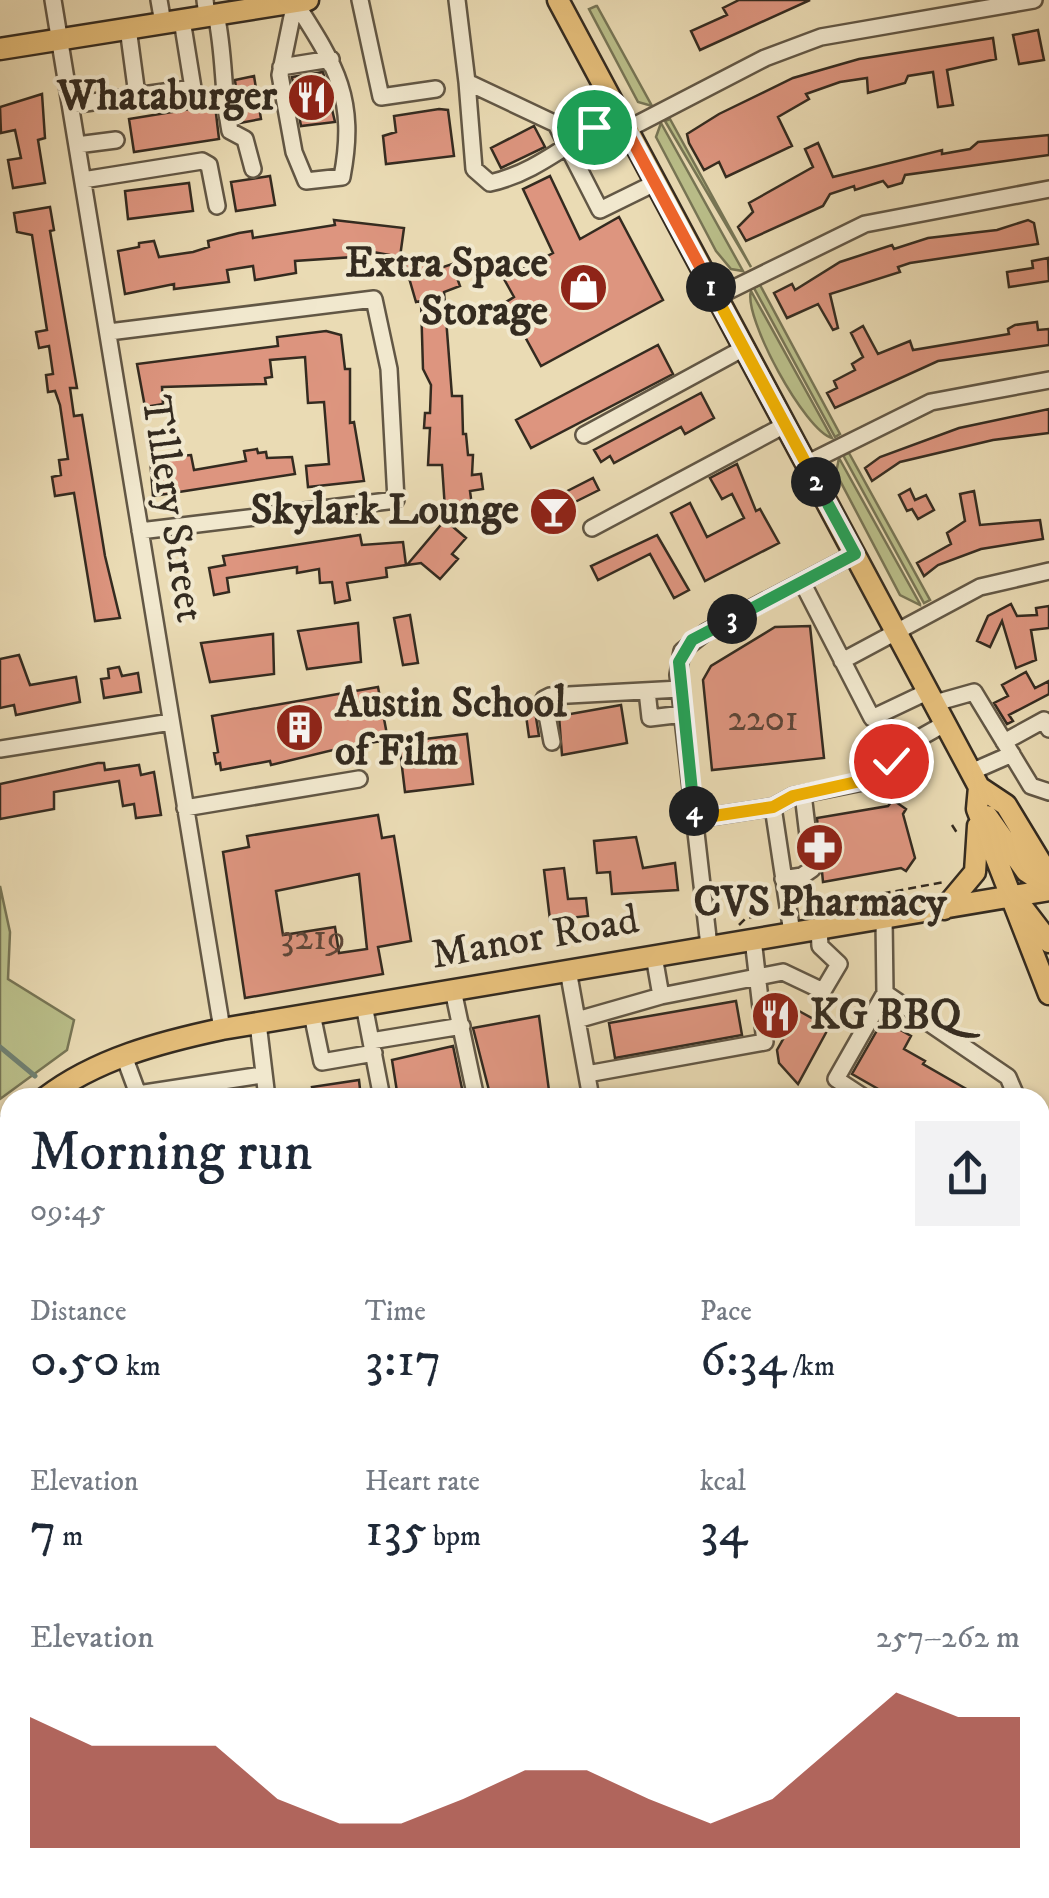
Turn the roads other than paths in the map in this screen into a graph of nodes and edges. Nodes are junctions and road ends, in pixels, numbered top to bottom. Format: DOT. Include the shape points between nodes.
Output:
graph roads {
  1 [pos="53,0"];
  2 [pos="159,0"];
  3 [pos="360,0"];
  4 [pos="458,0"];
  5 [pos="558,0"];
  6 [pos="1034,0"];
  7 [pos="304,1"];
  8 [pos="258,4"];
  9 [pos="209,10"];
  10 [pos="172,21"];
  11 [pos="128,28"];
  12 [pos="60,40"];
  13 [pos="0,49"];
  14 [pos="245,57"];
  15 [pos="331,59"];
  16 [pos="226,60"];
  17 [pos="281,66"];
  18 [pos="467,82"];
  19 [pos="436,90"];
  20 [pos="137,95"];
  21 [pos="71,105"];
  22 [pos="623,123"];
  23 [pos="116,140"];
  24 [pos="77,145"];
  25 [pos="567,147"];
  26 [pos="253,169"];
  27 [pos="83,180"];
  28 [pos="655,183"];
  29 [pos="1049,189"];
  30 [pos="218,206"];
  31 [pos="716,297"];
  32 [pos="109,332"];
  33 [pos="744,348"];
  34 [pos="1049,380"];
  35 [pos="786,425"];
  36 [pos="584,436"];
  37 [pos="806,464"];
  38 [pos="592,528"];
  39 [pos="140,531"];
  40 [pos="855,554"];
  41 [pos="1049,571"];
  42 [pos="802,582"];
  43 [pos="895,628"];
  44 [pos="842,661"];
  45 [pos="680,689"];
  46 [pos="647,691"];
  47 [pos="932,697"];
  48 [pos="683,714"];
  49 [pos="171,722"];
  50 [pos="946,724"];
  51 [pos="1049,729"];
  52 [pos="552,742"];
  53 [pos="1008,748"];
  54 [pos="0,750"];
  55 [pos="359,779"];
  56 [pos="975,780"];
  57 [pos="1049,792"];
  58 [pos="803,794"];
  59 [pos="773,807"];
  60 [pos="184,808"];
  61 [pos="977,809"];
  62 [pos="694,819"];
  63 [pos="1049,876"];
  64 [pos="783,878"];
  65 [pos="1049,888"];
  66 [pos="1012,898"];
  67 [pos="943,910"];
  68 [pos="884,919"];
  69 [pos="819,929"];
  70 [pos="792,933"];
  71 [pos="753,940"];
  72 [pos="1049,942"];
  73 [pos="709,946"];
  74 [pos="654,956"];
  75 [pos="568,970"];
  76 [pos="757,978"];
  77 [pos="453,990"];
  78 [pos="885,993"];
  79 [pos="1049,994"];
  80 [pos="661,996"];
  81 [pos="364,1005"];
  82 [pos="312,1014"];
  83 [pos="577,1020"];
  84 [pos="258,1023"];
  85 [pos="462,1026"];
  86 [pos="222,1029"];
  87 [pos="373,1047"];
  88 [pos="124,1056"];
  89 [pos="587,1074"];
  90 [pos="262,1075"];
  91 [pos="64,1088"];
  92 [pos="134,1088"];
  93 [pos="185,1088"];
  94 [pos="265,1088"];
  95 [pos="380,1088"];
  96 [pos="474,1088"];
  97 [pos="589,1088"];
  98 [pos="850,1088"];
  99 [pos="1013,1088"];
  1 -- 12 [label="street, Tillery Street"];
  2 -- 10 [label="street"];
  3 -- 19 [label="street" via="381,97"];
  4 -- 18 [label="street"];
  5 -- 22 [label="main road"];
  6 -- 22 [label="street" via="821,38"];
  7 -- 8 [label="main road"];
  7 -- 15 [label="street"];
  7 -- 17 [label="street"];
  8 -- 9 [label="main road"];
  9 -- 10 [label="main road"];
  9 -- 16 [label="street"];
  10 -- 11 [label="main road"];
  10 -- 20 [label="street" via="192,88"];
  11 -- 12 [label="main road"];
  11 -- 20 [label="street"];
  12 -- 13 [label="main road"];
  12 -- 21 [label="street, Tillery Street"];
  14 -- 16 [label="street"];
  15 -- 17 [label="street"];
  15 -- 17 [label="street" via="342,81 348,147 342,177 306,181 294,152"];
  16 -- 26 [label="street" via="220,78 230,132 245,139"];
  18 -- 25 [label="street" via="556,124"];
  18 -- 25 [label="street" via="474,168 490,183 522,176"];
  20 -- 21 [label="street"];
  21 -- 24 [label="street, Tillery Street"];
  22 -- 25 [label="street"];
  22 -- 28 [label="main road"];
  23 -- 24 [label="street"];
  24 -- 27 [label="street, Tillery Street"];
  25 -- 28 [label="street" via="600,210"];
  27 -- 30 [label="street" via="202,162 209,165"];
  27 -- 32 [label="street, Tillery Street"];
  28 -- 31 [label="main road"];
  29 -- 31 [label="street" via="865,224"];
  31 -- 33 [label="main road"];
  32 -- 39 [label="street, Tillery Street"];
  32 -- 39 [label="street" via="374,299 389,369 396,500"];
  33 -- 35 [label="main road"];
  33 -- 36 [label="street"];
  34 -- 37 [label="street" via="931,402"];
  35 -- 37 [label="main road"];
  35 -- 38 [label="street"];
  37 -- 40 [label="main road"];
  39 -- 49 [label="street, Tillery Street"];
  40 -- 42 [label="street"];
  40 -- 43 [label="main road"];
  41 -- 43 [label="street" via="980,587"];
  42 -- 44 [label="street"];
  42 -- 45 [label="street" via="692,640 679,662"];
  43 -- 44 [label="street"];
  43 -- 47 [label="main road"];
  44 -- 47 [label="street" via="872,718"];
  45 -- 46 [label="street"];
  45 -- 48 [label="street"];
  46 -- 48 [label="street" via="650,718"];
  46 -- 52 [label="street" via="544,699"];
  47 -- 50 [label="main road"];
  47 -- 53 [label="street" via="974,692"];
  48 -- 62 [label="street"];
  49 -- 54 [label="street"];
  49 -- 60 [label="street, Tillery Street"];
  50 -- 56 [label="main road"];
  50 -- 58 [label="street" via="898,750 884,778"];
  51 -- 53 [label="street" via="1044,720"];
  53 -- 56 [label="street"];
  53 -- 57 [label="street" via="1031,786"];
  55 -- 60 [label="street"];
  56 -- 61 [label="main road"];
  56 -- 63 [label="main road" via="1006,805"];
  58 -- 59 [label="street"];
  58 -- 64 [label="street" via="813,864 810,873"];
  59 -- 62 [label="street"];
  59 -- 64 [label="street"];
  60 -- 86 [label="street, Tillery Street"];
  61 -- 65 [label="main road" via="1026,871"];
  61 -- 66 [label="main road"];
  61 -- 67 [label="main road" via="975,872"];
  62 -- 73 [label="street"];
  64 -- 70 [label="street"];
  65 -- 66 [label="main road, Manor Road"];
  66 -- 67 [label="main road, Manor Road"];
  66 -- 72 [label="main road"];
  66 -- 79 [label="main road"];
  67 -- 68 [label="main road, Manor Road"];
  68 -- 69 [label="main road, Manor Road"];
  68 -- 78 [label="street"];
  69 -- 70 [label="main road, Manor Road"];
  69 -- 76 [label="street" via="820,946 839,964 823,991 783,972"];
  70 -- 71 [label="main road, Manor Road"];
  71 -- 73 [label="main road, Manor Road"];
  71 -- 76 [label="street"];
  73 -- 74 [label="main road, Manor Road"];
  74 -- 75 [label="main road, Manor Road"];
  74 -- 80 [label="street"];
  75 -- 77 [label="main road, Manor Road"];
  75 -- 83 [label="street"];
  76 -- 80 [label="street"];
  76 -- 89 [label="street" via="765,1042"];
  77 -- 81 [label="main road, Manor Road"];
  77 -- 85 [label="street"];
  78 -- 98 [label="street" via="836,1079"];
  78 -- 99 [label="street" via="1008,1077"];
  80 -- 83 [label="street"];
  81 -- 82 [label="main road, Manor Road"];
  81 -- 87 [label="street"];
  82 -- 84 [label="main road, Manor Road"];
  82 -- 87 [label="street" via="322,1062"];
  83 -- 89 [label="street"];
  84 -- 86 [label="main road, Manor Road"];
  84 -- 90 [label="street"];
  85 -- 87 [label="street"];
  85 -- 96 [label="street"];
  86 -- 88 [label="main road, Manor Road"];
  87 -- 95 [label="street"];
  88 -- 91 [label="main road, Manor Road"];
  88 -- 92 [label="street"];
  89 -- 97 [label="street"];
  90 -- 93 [label="street"];
  90 -- 94 [label="street"];
}
